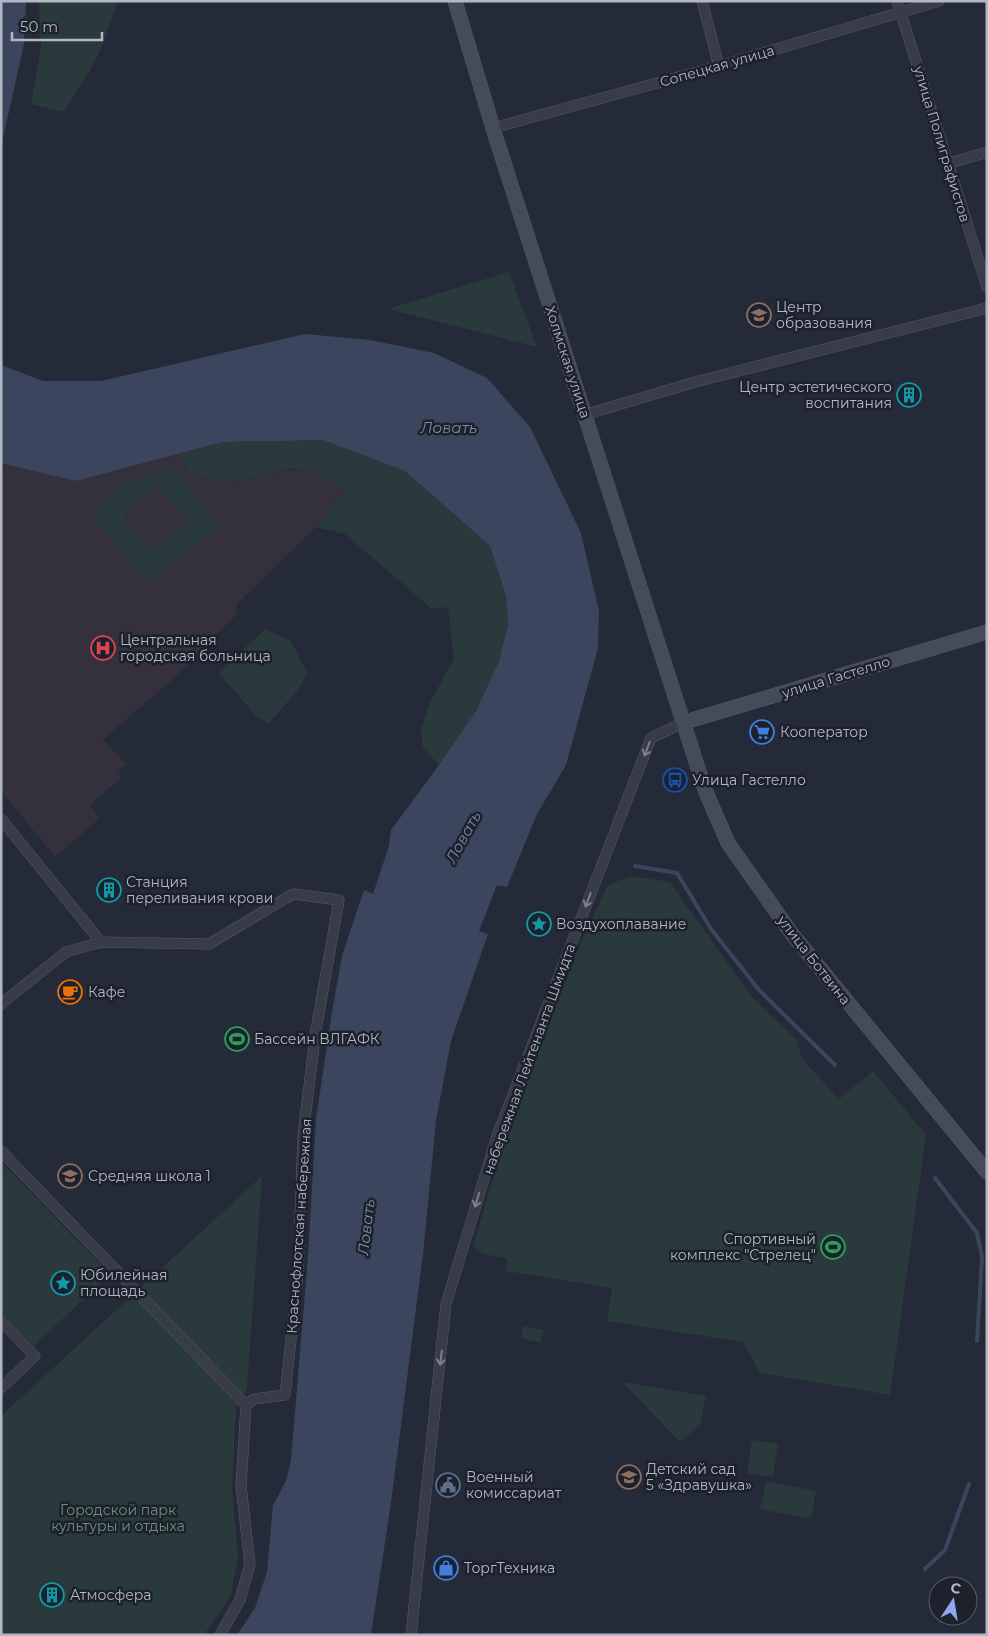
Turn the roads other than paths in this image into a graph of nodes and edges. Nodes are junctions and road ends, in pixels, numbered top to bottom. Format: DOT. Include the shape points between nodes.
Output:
graph roads {
  1 [pos="455,1"];
  2 [pos="702,1"];
  3 [pos="897,1"];
  4 [pos="940,1"];
  5 [pos="900,13"];
  6 [pos="719,66"];
  7 [pos="493,128"];
  8 [pos="987,152"];
  9 [pos="947,164"];
  10 [pos="987,287"];
  11 [pos="987,308"];
  12 [pos="584,415"];
  13 [pos="987,632"];
  14 [pos="684,722"];
  15 [pos="1,819"];
  16 [pos="101,942"];
  17 [pos="1,1004"];
  18 [pos="1,1150"];
  19 [pos="987,1172"];
  20 [pos="1,1320"];
  21 [pos="1,1388"];
  22 [pos="246,1405"];
  23 [pos="220,1635"];
  24 [pos="411,1635"];
  1 -- 7 [label="main road, Холмская улица"];
  2 -- 6 [label="street"];
  3 -- 5 [label="street, улица Полиграфистов"];
  4 -- 5 [label="street, Сопецкая улица"];
  5 -- 6 [label="street, Сопецкая улица"];
  5 -- 9 [label="street, улица Полиграфистов"];
  6 -- 7 [label="street, Сопецкая улица"];
  7 -- 12 [label="main road, Холмская улица"];
  8 -- 9 [label="street"];
  9 -- 10 [label="street, улица Полиграфистов"];
  11 -- 12 [label="street" via="695,382"];
  12 -- 14 [label="main road, Холмская улица"];
  13 -- 14 [label="main road, улица Гастелло"];
  14 -- 19 [label="main road, улица Ботвина" via="705,790 728,843 792,934"];
  14 -- 24 [label="street, набережная Лейтенанта Шмидта, one-way" via="651,738 497,1136 446,1304"];
  15 -- 16 [label="street"];
  16 -- 17 [label="street" via="66,952"];
  16 -- 22 [label="street, Краснофлотская набережная" via="209,944 293,894 339,900 316,1030 304,1135 298,1274 285,1395 254,1399"];
  18 -- 22 [label="street"];
  20 -- 21 [label="street" via="35,1356"];
  22 -- 23 [label="street" via="241,1486 250,1564 240,1600"];
}
